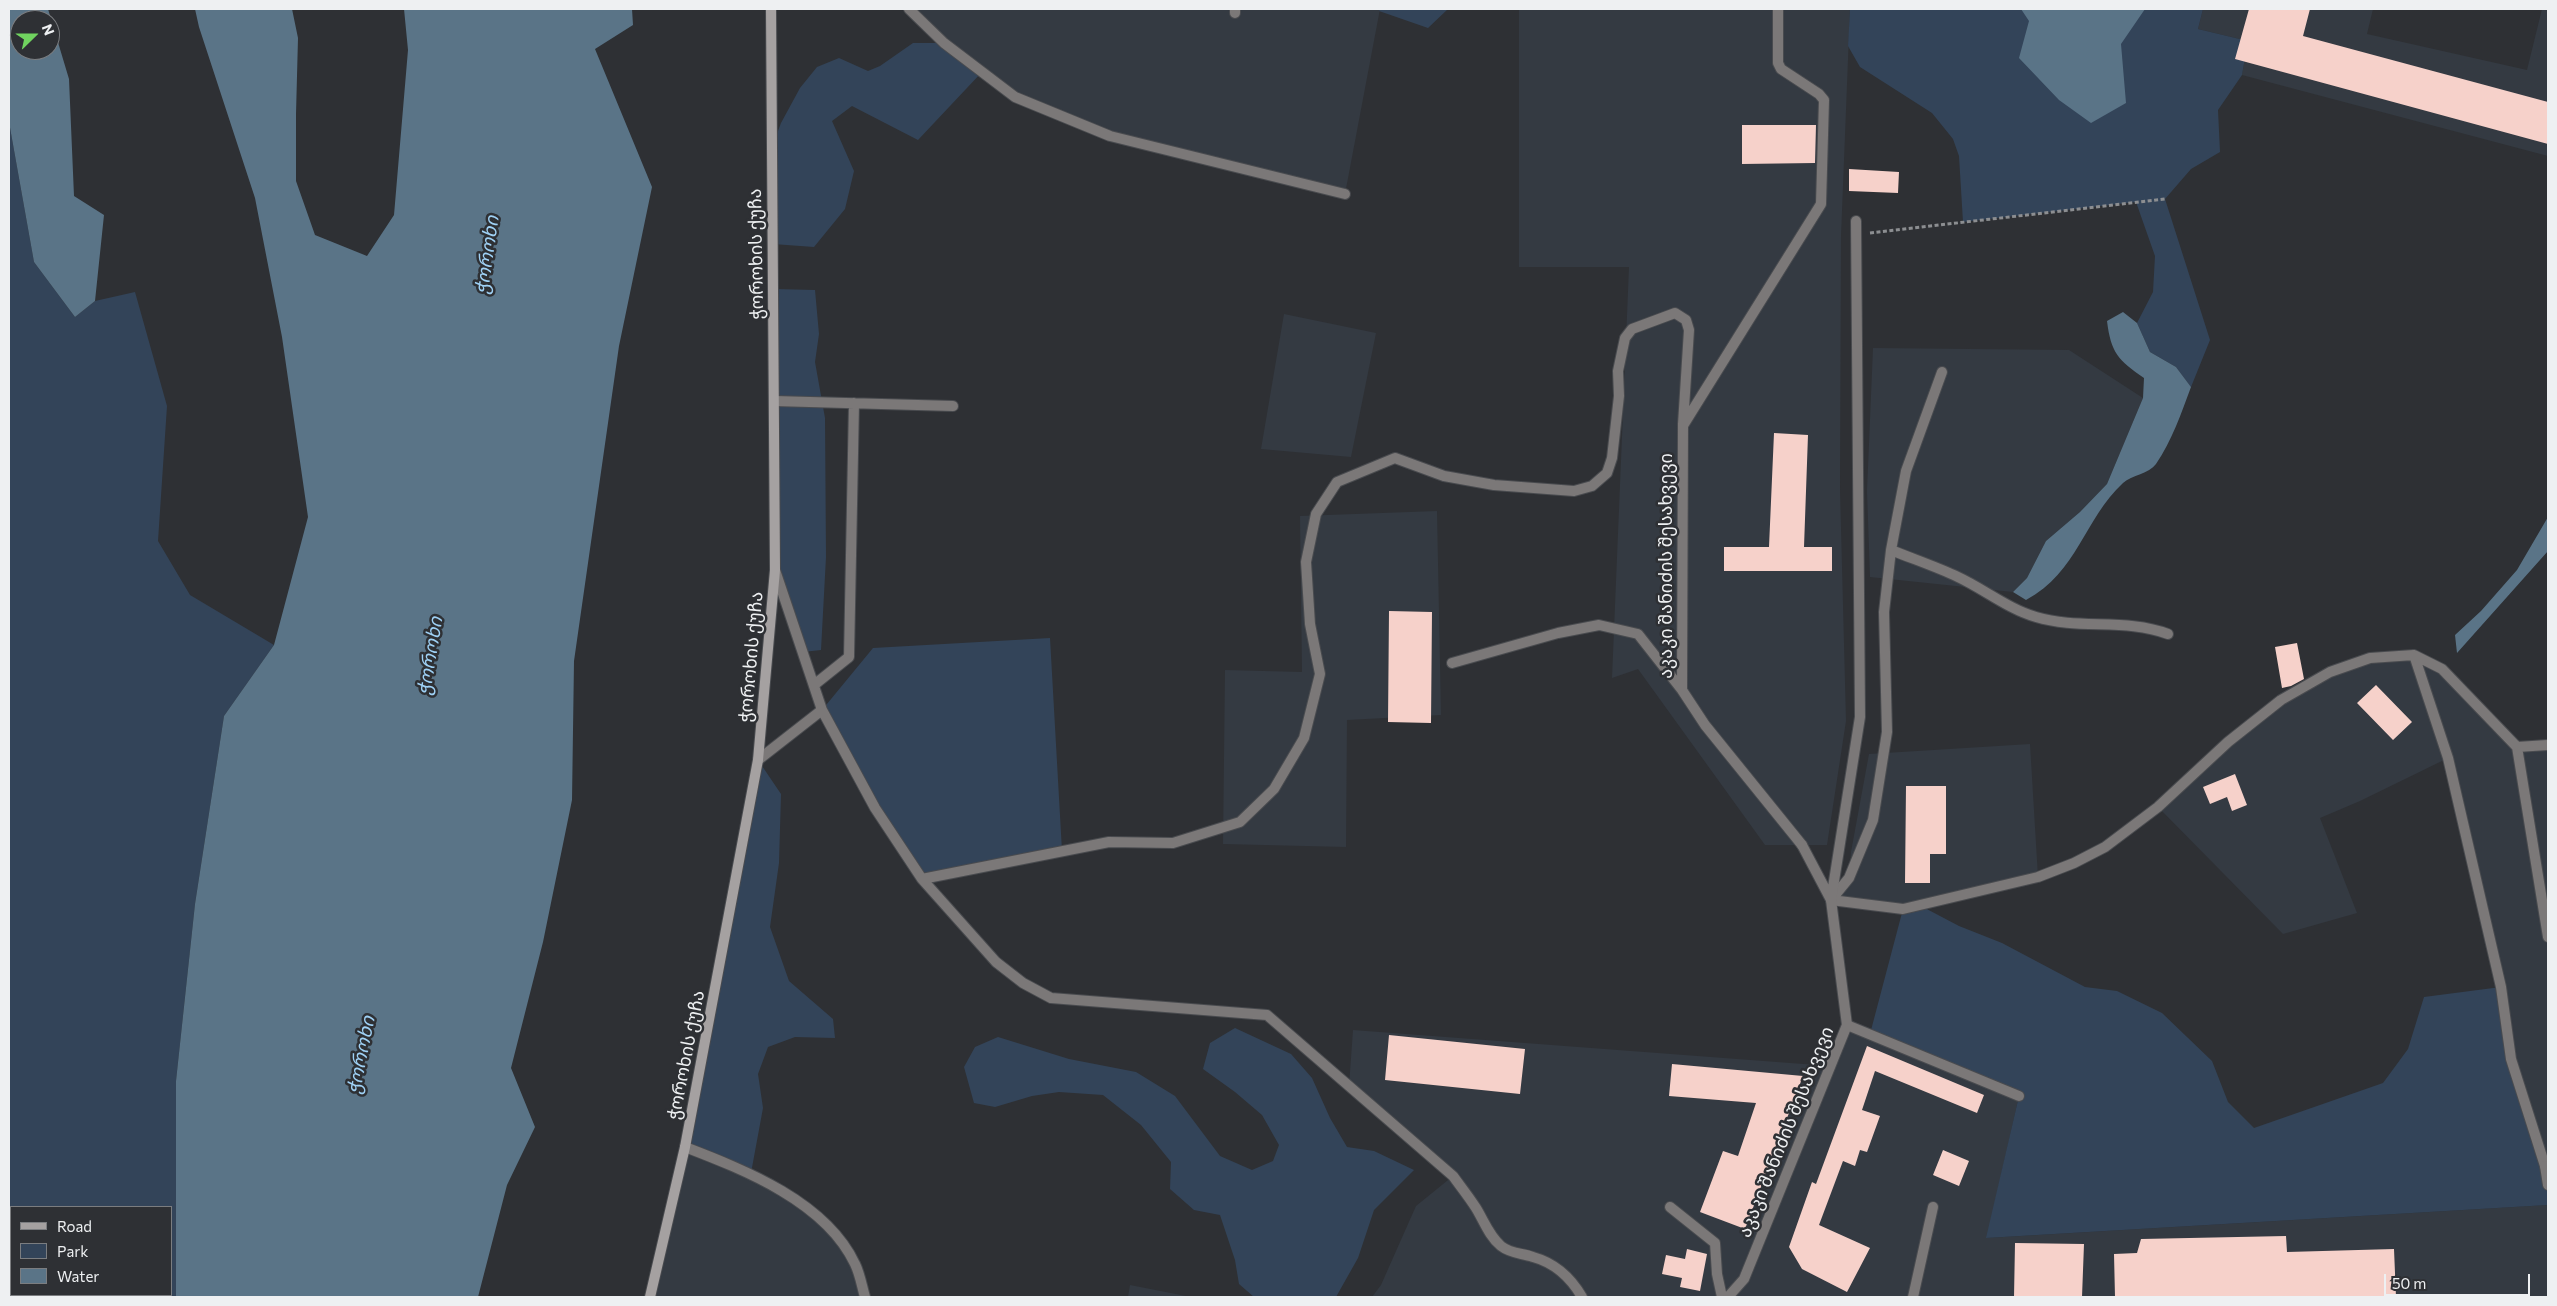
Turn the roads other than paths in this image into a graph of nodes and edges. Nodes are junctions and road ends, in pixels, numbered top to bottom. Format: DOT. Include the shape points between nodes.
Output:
graph roads {
  1 [pos="770,9"];
  2 [pos="909,9"];
  3 [pos="1778,9"];
  4 [pos="1346,194"];
  5 [pos="1856,221"];
  6 [pos="1942,372"];
  7 [pos="774,401"];
  8 [pos="854,404"];
  9 [pos="953,406"];
  10 [pos="1683,424"];
  11 [pos="1891,550"];
  12 [pos="776,570"];
  13 [pos="2168,634"];
  14 [pos="2414,655"];
  15 [pos="1452,663"];
  16 [pos="814,685"];
  17 [pos="1682,690"];
  18 [pos="822,710"];
  19 [pos="2548,746"];
  20 [pos="2517,747"];
  21 [pos="758,760"];
  22 [pos="922,879"];
  23 [pos="1831,900"];
  24 [pos="2548,937"];
  25 [pos="1847,1025"];
  26 [pos="2019,1096"];
  27 [pos="685,1147"];
  28 [pos="2548,1185"];
  29 [pos="1933,1206"];
  30 [pos="1670,1207"];
  31 [pos="650,1297"];
  32 [pos="865,1297"];
  33 [pos="1582,1297"];
  34 [pos="1722,1297"];
  35 [pos="1728,1297"];
  36 [pos="1913,1297"];
  1 -- 7 [label="street, ჭოროხის ქუჩა"];
  2 -- 4 [label="street" via="944,43 1015,98 1110,136"];
  3 -- 10 [label="street" via="1778,63 1781,69 1824,100 1821,204"];
  5 -- 23 [label="street" via="1860,717"];
  6 -- 11 [label="street" via="1906,471"];
  7 -- 8 [label="street"];
  7 -- 12 [label="street, ჭოროხის ქუჩა"];
  8 -- 9 [label="street"];
  8 -- 16 [label="street" via="849,657"];
  10 -- 17 [label="street, აკაკი შანიძის შესახვევი"];
  10 -- 22 [label="street, აკაკი შანიძის შესახვევი" via="1689,330 1686,320 1675,313 1632,329 1625,338 1618,371 1619,396 1612,458 1607,473 1592,486 1574,490 1494,484 1444,476 1395,458 1337,482 1316,514 1306,562 1310,624 1320,674 1304,738 1274,789 1240,822 1173,843 1109,842"];
  11 -- 13 [label="street" via="1959,577 2035,617 2074,625 2150,627"];
  11 -- 23 [label="street" via="1884,612 1887,732 1873,820 1849,878"];
  12 -- 16 [label="street"];
  12 -- 21 [label="street, ჭოროხის ქუჩა"];
  14 -- 20 [label="street" via="2442,669"];
  14 -- 23 [label="street" via="2370,658 2330,672 2281,700 2228,742 2158,807 2106,847 2074,863 2038,877 1903,909"];
  14 -- 28 [label="street" via="2448,758 2501,987 2511,1059"];
  15 -- 17 [label="street" via="1558,632 1599,625 1638,634"];
  16 -- 18 [label="street"];
  17 -- 23 [label="street, აკაკი შანიძის შესახვევი" via="1705,725 1802,845"];
  18 -- 21 [label="street"];
  18 -- 22 [label="street" via="875,808"];
  19 -- 20 [label="street"];
  20 -- 24 [label="street"];
  21 -- 27 [label="street, ჭოროხის ქუჩა"];
  22 -- 33 [label="street" via="996,962 1023,983 1051,998 1267,1015 1453,1176 1501,1246 1512,1253 1534,1257 1555,1266 1574,1282"];
  23 -- 25 [label="street, აკაკი შანიძის შესახვევი"];
  25 -- 26 [label="street"];
  25 -- 35 [label="street, აკაკი შანიძის შესახვევი" via="1744,1279"];
  27 -- 31 [label="street, ჭოროხის ქუჩა"];
  27 -- 32 [label="street" via="751,1173 808,1210 834,1233 856,1264"];
  29 -- 36 [label="street"];
  30 -- 34 [label="street" via="1715,1243"];
}
